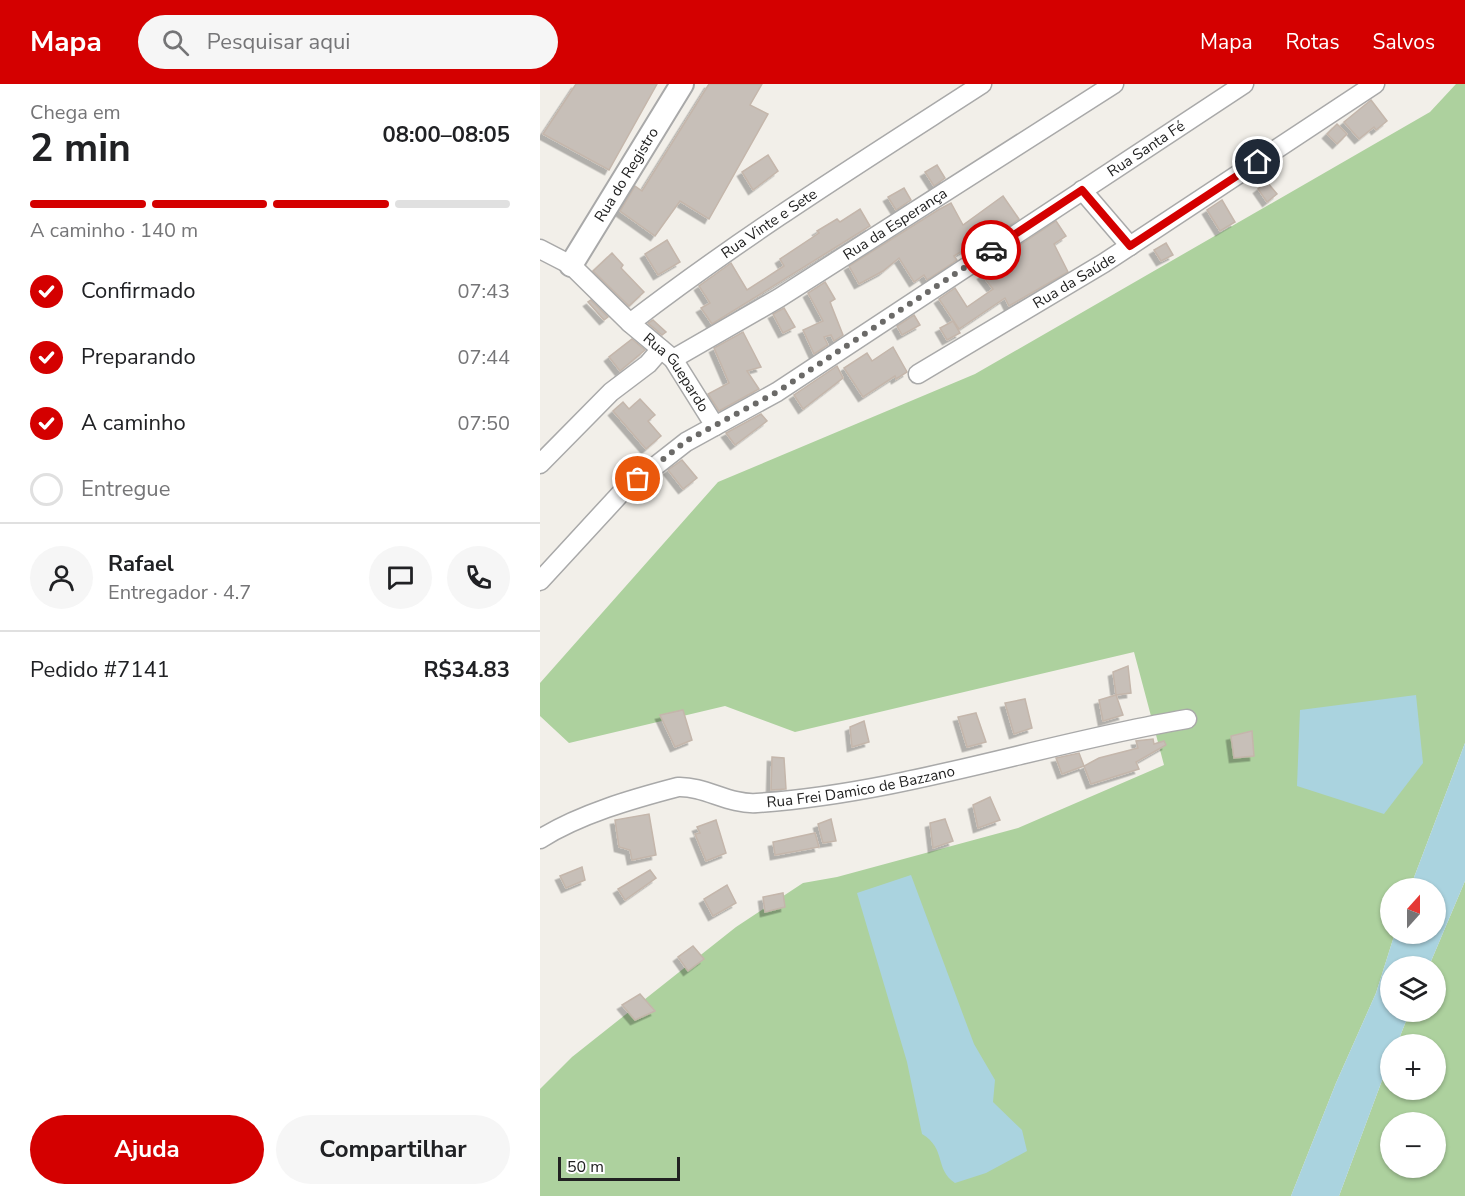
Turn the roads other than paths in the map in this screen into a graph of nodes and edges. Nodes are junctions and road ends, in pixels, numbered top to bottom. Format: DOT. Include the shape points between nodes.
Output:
graph roads {
  1 [pos="682,84"];
  2 [pos="982,84"];
  3 [pos="1114,84"];
  4 [pos="1244,84"];
  5 [pos="1375,84"];
  6 [pos="1082,190"];
  7 [pos="1130,246"];
  8 [pos="540,249"];
  9 [pos="571,265"];
  10 [pos="630,323"];
  11 [pos="667,354"];
  12 [pos="918,374"];
  13 [pos="715,426"];
  14 [pos="540,464"];
  15 [pos="540,581"];
  16 [pos="1187,719"];
  17 [pos="540,838"];
  1 -- 9 [label="street, Rua do Registro"];
  2 -- 10 [label="street, Rua Vinte e Sete" via="811,195"];
  3 -- 11 [label="street, Rua da Esperança" via="779,298"];
  4 -- 6 [label="street, Rua Santa Fé"];
  5 -- 7 [label="street, Rua da Saúde"];
  6 -- 7 [label="street"];
  6 -- 13 [label="street, Rua Santa Fé" via="777,392"];
  7 -- 12 [label="street, Rua da Saúde"];
  8 -- 9 [label="street"];
  9 -- 10 [label="street"];
  10 -- 11 [label="street, Rua Guepardo"];
  11 -- 13 [label="street, Rua Guepardo"];
  11 -- 14 [label="street, Rua da Esperança" via="611,392"];
  13 -- 15 [label="street, Rua Santa Fé" via="686,441 629,486"];
  16 -- 17 [label="street, Rua Frei Damico de Bazzano" via="1118,730 997,762 816,798 744,803 688,786 678,787 614,807"];
}
